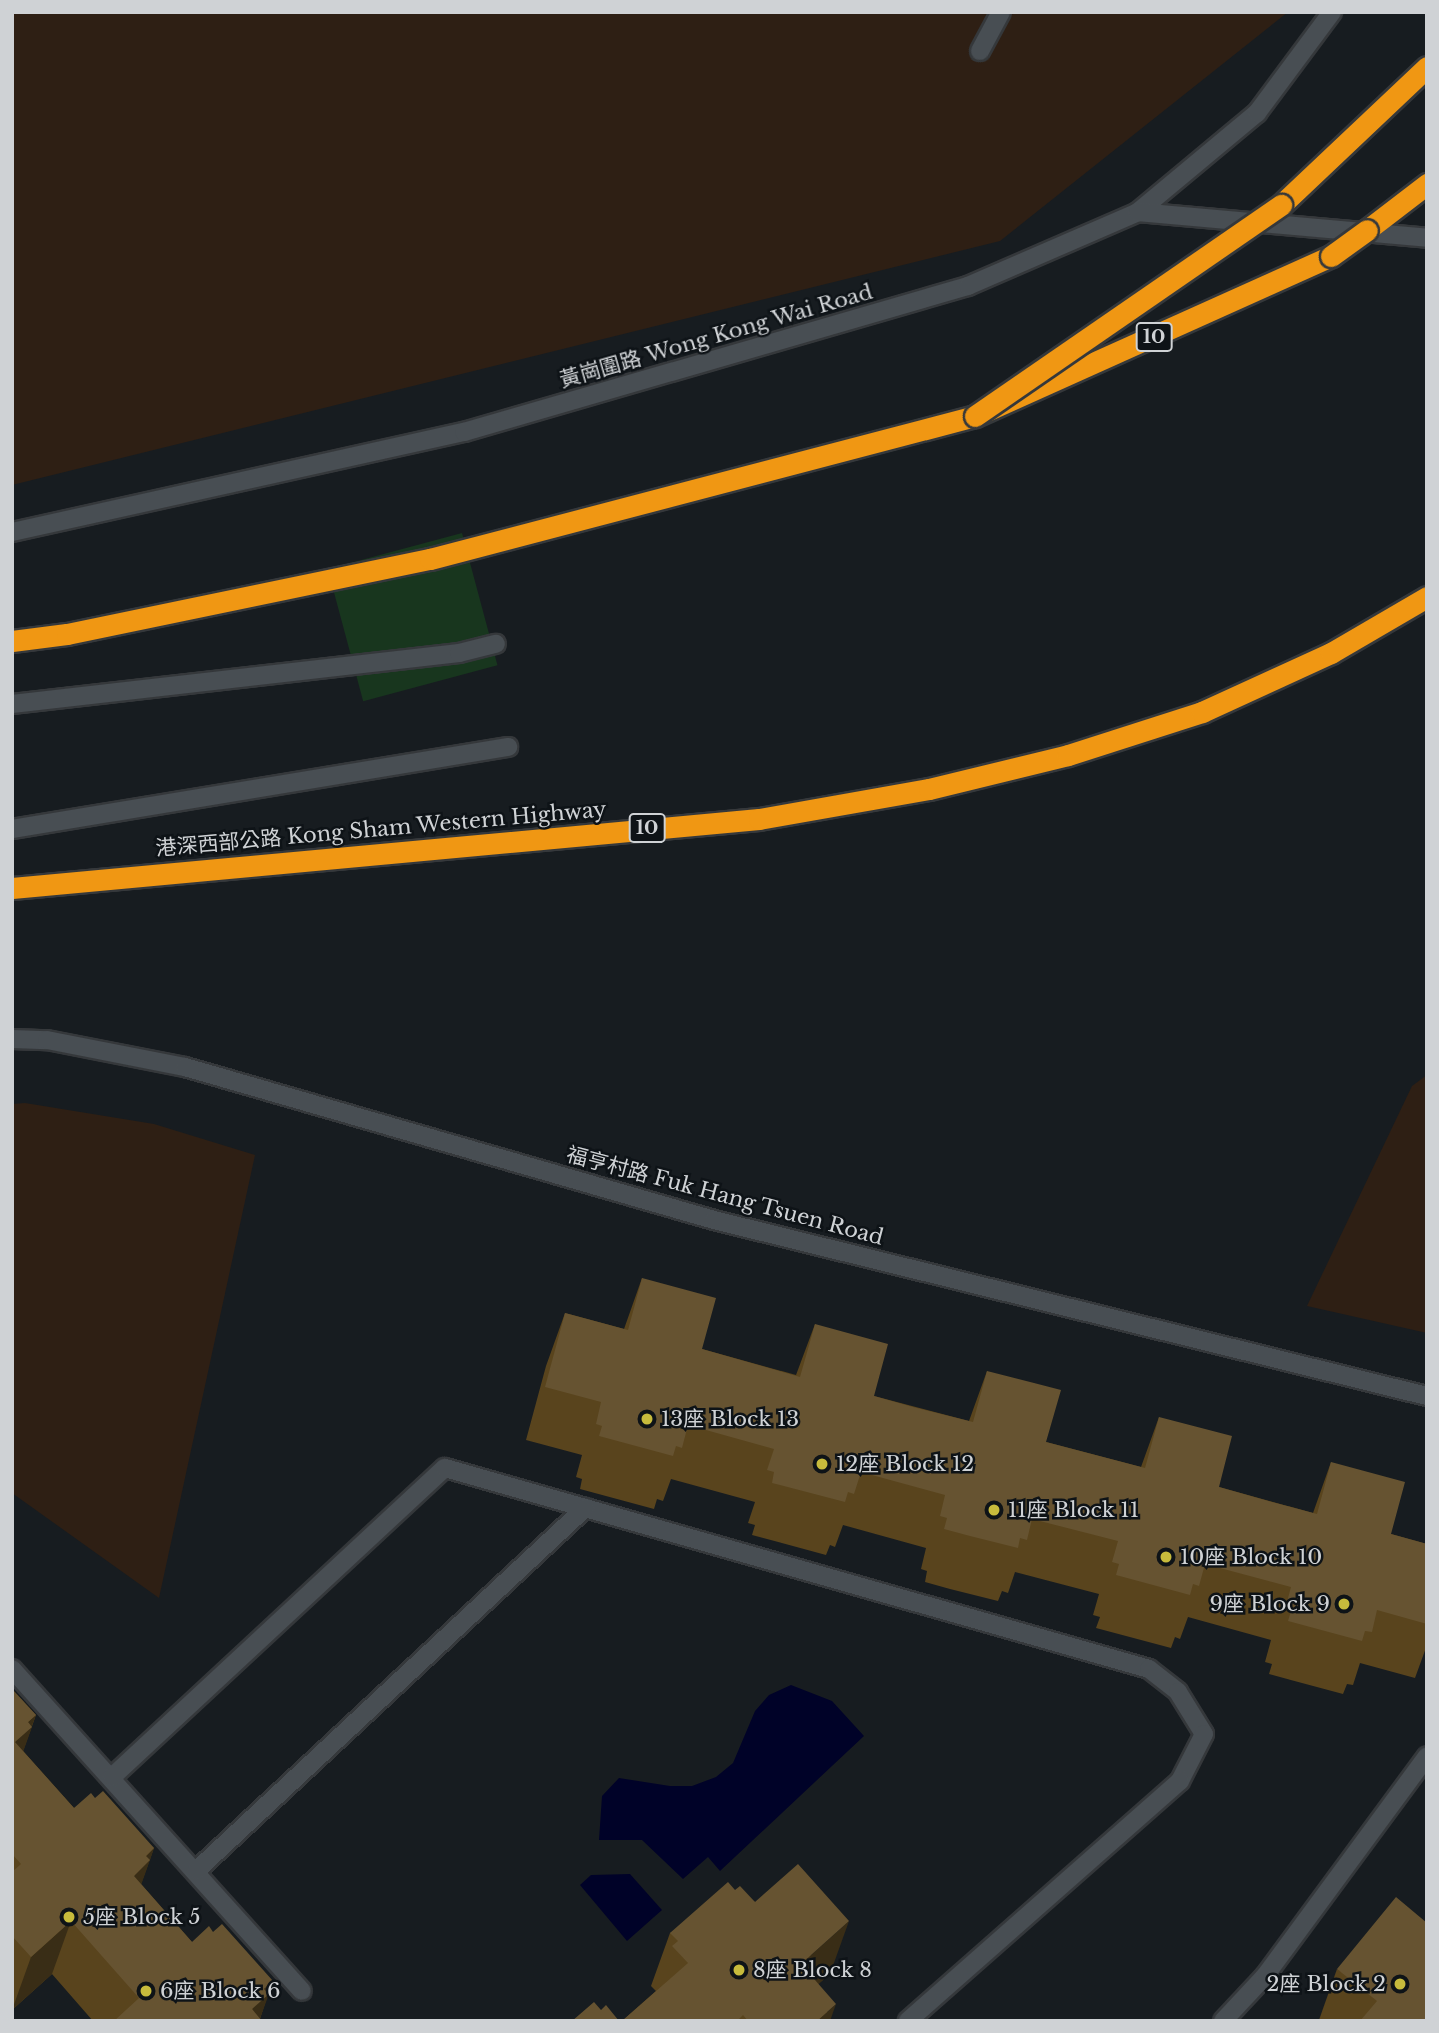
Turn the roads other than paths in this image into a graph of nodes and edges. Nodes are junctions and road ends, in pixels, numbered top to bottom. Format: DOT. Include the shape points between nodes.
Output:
graph roads {
  1 [pos="1001,12"];
  2 [pos="1332,12"];
  3 [pos="980,51"];
  4 [pos="1427,67"];
  5 [pos="1427,184"];
  6 [pos="1138,212"];
  7 [pos="1427,238"];
  8 [pos="975,416"];
  9 [pos="12,532"];
  10 [pos="1427,597"];
  11 [pos="12,641"];
  12 [pos="496,644"];
  13 [pos="12,704"];
  14 [pos="508,747"];
  15 [pos="12,830"];
  16 [pos="12,888"];
  17 [pos="12,1039"];
  18 [pos="1427,1396"];
  19 [pos="585,1508"];
  20 [pos="12,1669"];
  21 [pos="1427,1756"];
  22 [pos="112,1777"];
  23 [pos="197,1870"];
  24 [pos="302,1991"];
  25 [pos="908,2021"];
  26 [pos="1223,2021"];
  1 -- 3 [label="street"];
  2 -- 6 [label="street" via="1257,113"];
  4 -- 8 [label="highway, bridge" via="1281,205"];
  5 -- 8 [label="highway, 10, bridge" via="1331,256"];
  6 -- 7 [label="street, 黃崗圍路 Wong Kong Wai Road"];
  6 -- 9 [label="street, 黃崗圍路 Wong Kong Wai Road" via="968,286 464,432"];
  8 -- 11 [label="highway, 10" via="430,559 67,634"];
  10 -- 16 [label="highway, 港深西部公路 Kong Sham Western Highway / 10" via="1331,653 1202,712 1069,755 929,789 759,819"];
  12 -- 13 [label="street" via="459,653"];
  14 -- 15 [label="street"];
  17 -- 18 [label="street, 福亨村路 Fuk Hang Tsuen Road" via="47,1040 185,1067 714,1220"];
  19 -- 22 [label="street" via="445,1468"];
  19 -- 23 [label="street"];
  19 -- 25 [label="street" via="1149,1669 1178,1692 1204,1734 1180,1781"];
  20 -- 22 [label="street"];
  21 -- 26 [label="street" via="1265,1976"];
  22 -- 23 [label="street"];
  23 -- 24 [label="street"];
}
